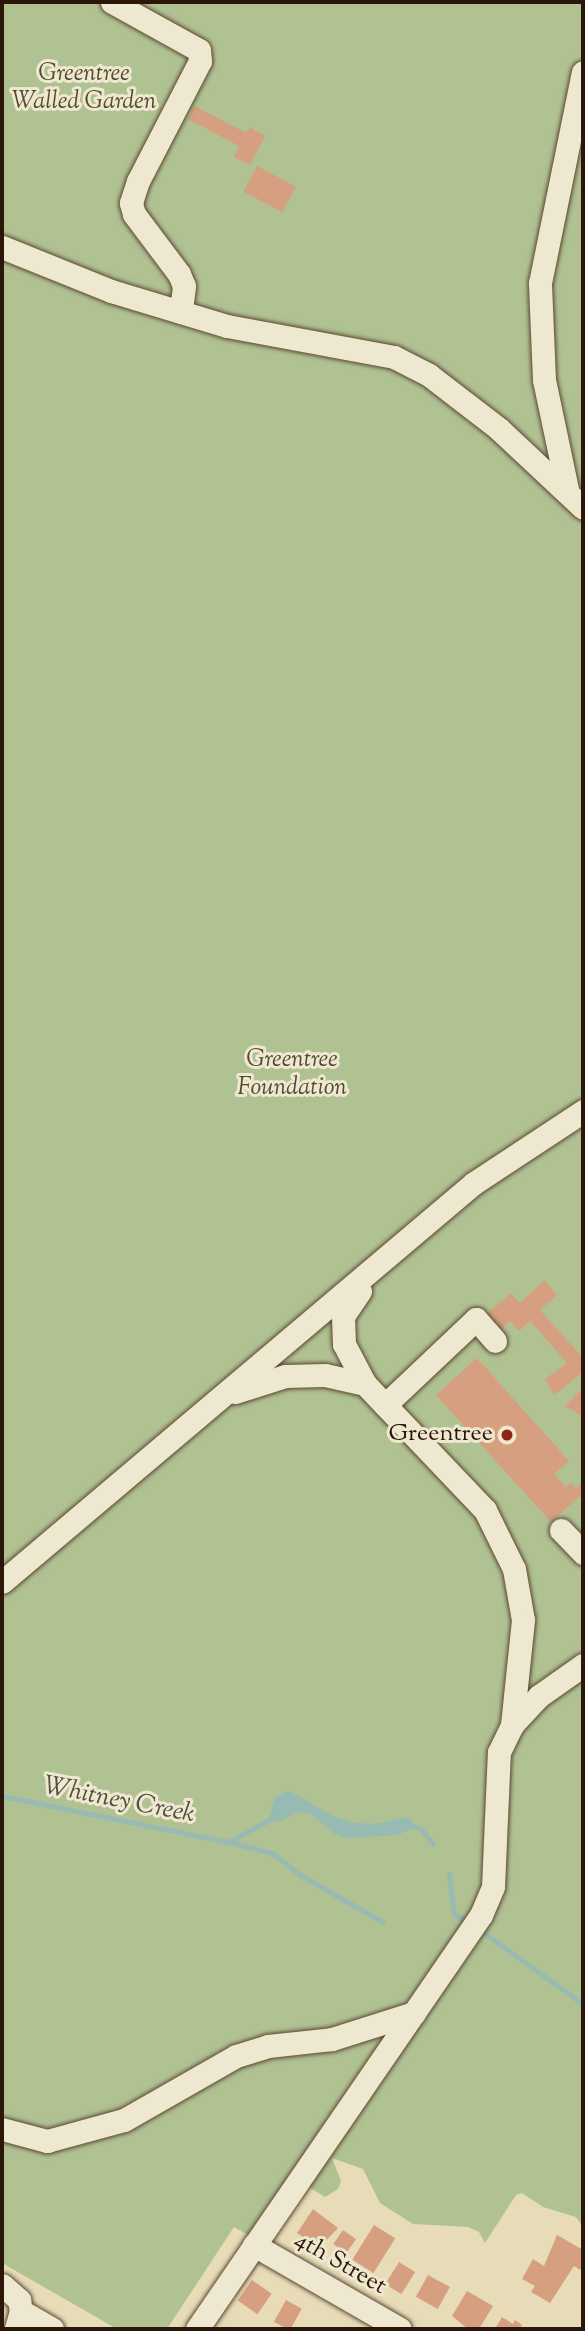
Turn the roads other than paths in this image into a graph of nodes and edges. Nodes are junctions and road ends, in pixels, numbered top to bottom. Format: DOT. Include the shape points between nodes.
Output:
graph roads {
  1 [pos="112,2"];
  2 [pos="583,72"];
  3 [pos="2,247"];
  4 [pos="181,312"];
  5 [pos="567,489"];
  6 [pos="583,508"];
  7 [pos="583,1111"];
  8 [pos="376,1266"];
  9 [pos="495,1341"];
  10 [pos="365,1384"];
  11 [pos="223,1395"];
  12 [pos="385,1405"];
  13 [pos="561,1530"];
  14 [pos="583,1553"];
  15 [pos="2,1582"];
  16 [pos="583,1665"];
  17 [pos="513,1725"];
  18 [pos="414,2013"];
  19 [pos="2,2129"];
  20 [pos="254,2245"];
  21 [pos="2,2285"];
  22 [pos="19,2320"];
  23 [pos="52,2329"];
  24 [pos="197,2329"];
  25 [pos="400,2329"];
  1 -- 4 [label="street" via="200,50 200,61 131,203 134,214 179,274 184,286"];
  2 -- 5 [label="street" via="540,283 544,380"];
  3 -- 4 [label="street" via="111,291"];
  4 -- 5 [label="street" via="227,326 394,356 429,375"];
  5 -- 6 [label="street"];
  7 -- 8 [label="street" via="474,1183"];
  8 -- 10 [label="street" via="343,1315 344,1344"];
  8 -- 11 [label="street"];
  9 -- 12 [label="street" via="476,1320"];
  10 -- 11 [label="street" via="325,1375 285,1376"];
  10 -- 12 [label="street"];
  11 -- 15 [label="street"];
  12 -- 17 [label="street" via="485,1510 514,1569 523,1620"];
  13 -- 14 [label="street"];
  16 -- 17 [label="street" via="539,1696"];
  17 -- 18 [label="street" via="499,1752 493,1887 481,1915"];
  18 -- 19 [label="street" via="332,2039 268,2046 236,2056 111,2124 47,2141"];
  18 -- 20 [label="street"];
  20 -- 24 [label="street"];
  20 -- 25 [label="street, 4th Street"];
  21 -- 22 [label="street" via="16,2295"];
  22 -- 23 [label="street"];
}
